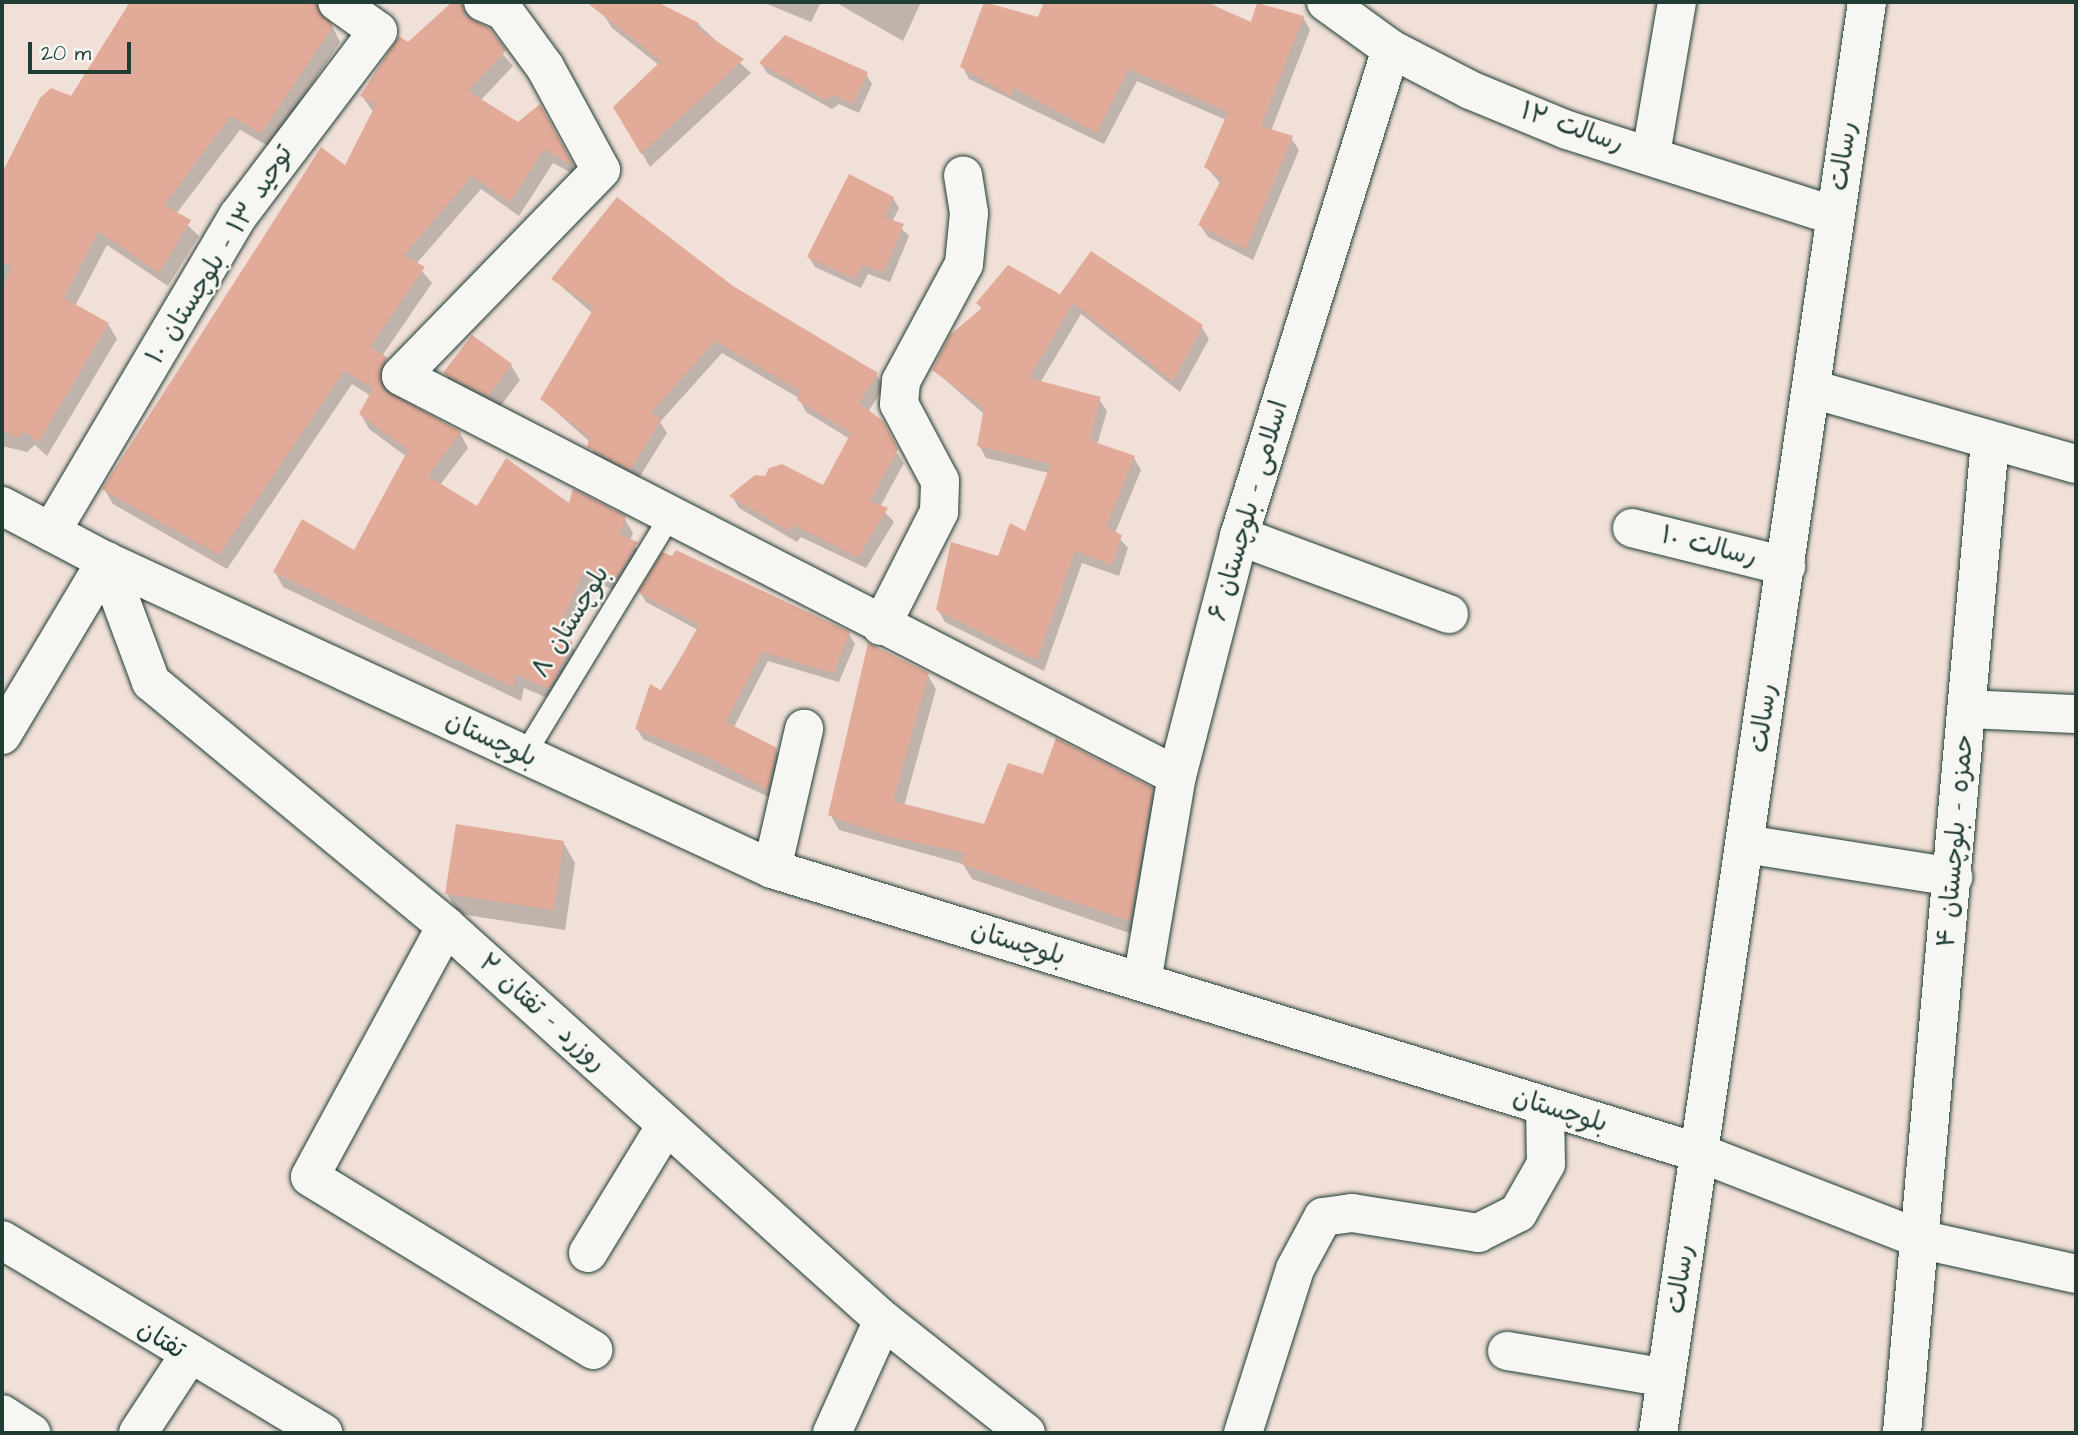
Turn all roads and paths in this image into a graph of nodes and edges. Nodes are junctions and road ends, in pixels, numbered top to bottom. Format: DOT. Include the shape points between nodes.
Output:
graph roads {
  1 [pos="337,2"];
  2 [pos="483,2"];
  3 [pos="1326,2"];
  4 [pos="1677,2"];
  5 [pos="1867,2"];
  6 [pos="1391,49"];
  7 [pos="1651,154"];
  8 [pos="963,175"];
  9 [pos="1835,216"];
  10 [pos="1812,388"];
  11 [pos="1990,442"];
  12 [pos="2076,464"];
  13 [pos="2,506"];
  14 [pos="667,517"];
  15 [pos="1632,528"];
  16 [pos="51,532"];
  17 [pos="1239,536"];
  18 [pos="106,561"];
  19 [pos="1786,566"];
  20 [pos="1449,614"];
  21 [pos="881,626"];
  22 [pos="1968,709"];
  23 [pos="2076,714"];
  24 [pos="804,729"];
  25 [pos="2,735"];
  26 [pos="523,756"];
  27 [pos="1177,776"];
  28 [pos="1745,844"];
  29 [pos="772,869"];
  30 [pos="1953,877"];
  31 [pos="446,926"];
  32 [pos="1142,982"];
  33 [pos="1545,1106"];
  34 [pos="666,1125"];
  35 [pos="1700,1153"];
  36 [pos="1923,1240"];
  37 [pos="2,1241"];
  38 [pos="588,1253"];
  39 [pos="2076,1274"];
  40 [pos="883,1320"];
  41 [pos="593,1350"];
  42 [pos="1507,1351"];
  43 [pos="187,1357"];
  44 [pos="1666,1378"];
  45 [pos="2,1414"];
  46 [pos="31,1433"];
  47 [pos="138,1433"];
  48 [pos="323,1433"];
  49 [pos="832,1433"];
  50 [pos="1026,1433"];
  51 [pos="1243,1433"];
  52 [pos="1658,1433"];
  53 [pos="1902,1433"];
  1 -- 16 [label="street, توحید ۱۳ - بلوچستان ۱۰" via="378,31 238,216"];
  2 -- 14 [label="street" via="504,11 545,67 601,170 401,376"];
  3 -- 6 [label="street, رسالت ۱۲"];
  4 -- 7 [label="street"];
  5 -- 9 [label="street, رسالت"];
  6 -- 7 [label="street, رسالت ۱۲" via="1567,130"];
  6 -- 17 [label="street, اسلامی - بلوچستان ۶"];
  7 -- 9 [label="street, رسالت ۱۲"];
  8 -- 21 [label="street" via="969,213 964,264 901,381 899,404 940,481 939,512"];
  9 -- 10 [label="street, رسالت"];
  10 -- 11 [label="street"];
  10 -- 19 [label="street, رسالت"];
  11 -- 12 [label="street"];
  11 -- 22 [label="street, حمزه - بلوچستان ۴"];
  13 -- 16 [label="street, بلوچستان"];
  14 -- 21 [label="street"];
  14 -- 26 [label="lane, بلوچستان ۸"];
  15 -- 19 [label="street, رسالت ۱۰"];
  16 -- 18 [label="street, بلوچستان"];
  17 -- 20 [label="street"];
  17 -- 27 [label="street, اسلامی - بلوچستان ۶"];
  18 -- 25 [label="street"];
  18 -- 26 [label="street, بلوچستان"];
  18 -- 31 [label="street, روزرد - تفتان ۲" via="151,681"];
  19 -- 28 [label="street, رسالت"];
  21 -- 27 [label="street"];
  22 -- 23 [label="street"];
  22 -- 30 [label="street, حمزه - بلوچستان ۴"];
  24 -- 29 [label="street"];
  26 -- 29 [label="street, بلوچستان"];
  27 -- 32 [label="street, اسلامی - بلوچستان ۶"];
  28 -- 30 [label="street"];
  28 -- 35 [label="street, رسالت"];
  29 -- 32 [label="street, بلوچستان"];
  30 -- 36 [label="street, حمزه - بلوچستان ۴"];
  31 -- 34 [label="street, روزرد - تفتان ۲"];
  31 -- 41 [label="street" via="310,1177"];
  32 -- 33 [label="street, بلوچستان"];
  33 -- 35 [label="street, بلوچستان"];
  33 -- 51 [label="street" via="1546,1164 1518,1213 1478,1233 1352,1213 1323,1217 1295,1269"];
  34 -- 38 [label="street"];
  34 -- 40 [label="street, روزرد - تفتان ۲"];
  35 -- 36 [label="street, بلوچستان"];
  35 -- 44 [label="street, رسالت"];
  36 -- 39 [label="street, بلوچستان"];
  36 -- 53 [label="street, حمزه - بلوچستان ۴"];
  37 -- 43 [label="street, تفتان"];
  40 -- 49 [label="street"];
  40 -- 50 [label="street, روزرد - تفتان ۲"];
  42 -- 44 [label="street"];
  43 -- 47 [label="street"];
  43 -- 48 [label="street, تفتان"];
  44 -- 52 [label="street, رسالت"];
  45 -- 46 [label="street"];
}
